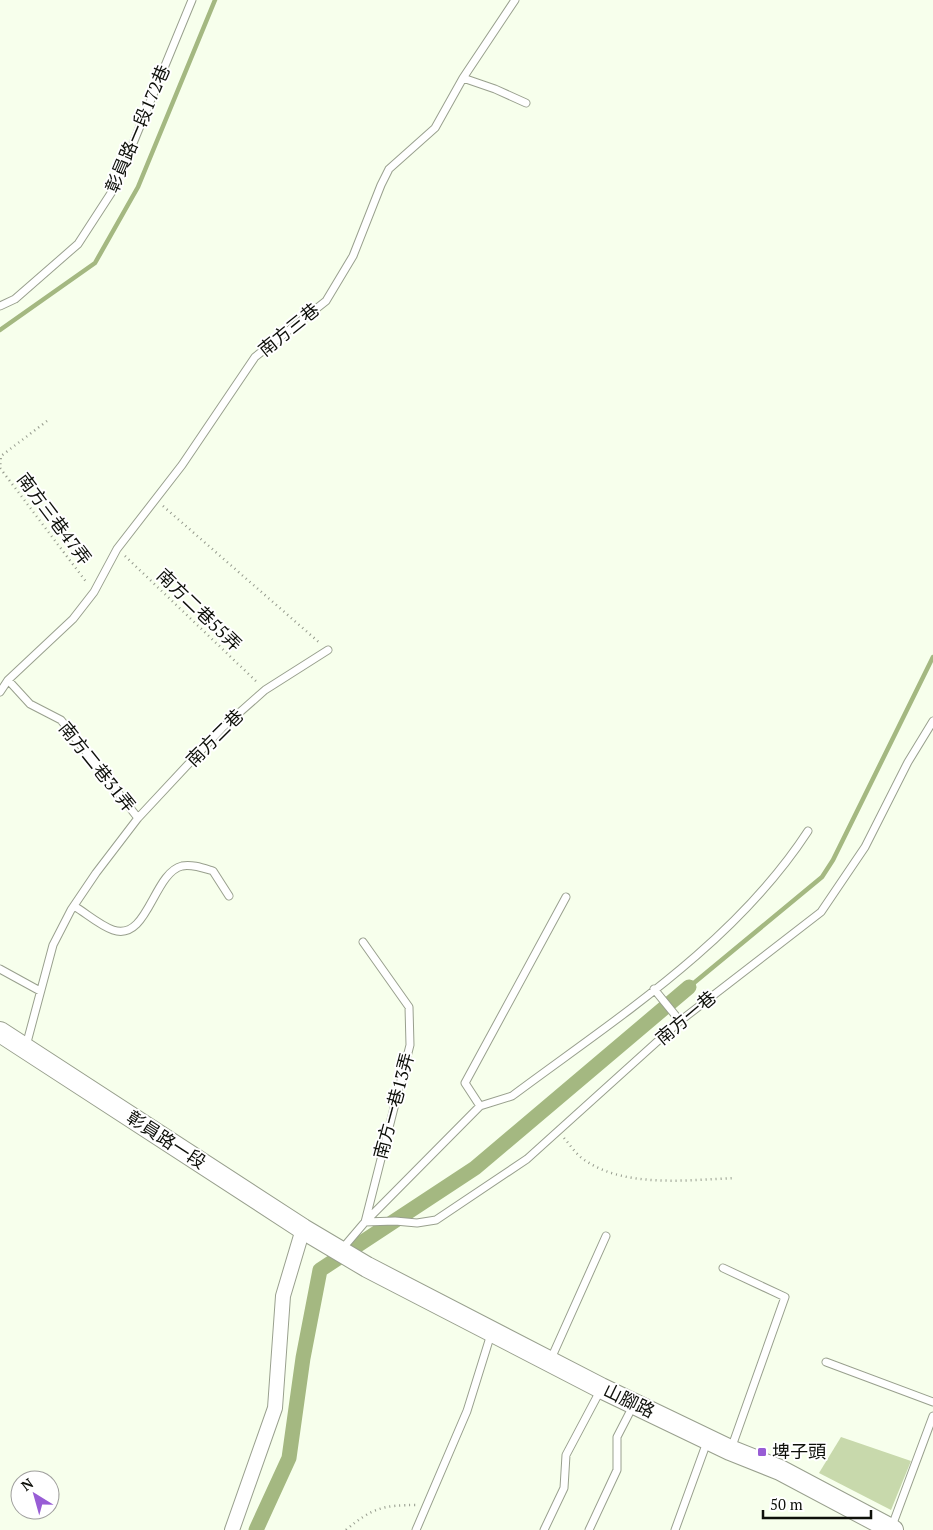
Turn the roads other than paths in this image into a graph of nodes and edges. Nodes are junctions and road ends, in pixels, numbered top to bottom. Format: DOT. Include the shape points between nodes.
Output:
graph roads {
  1 [pos="192,0"];
  2 [pos="515,0"];
  3 [pos="462,78"];
  4 [pos="526,103"];
  5 [pos="0,306"];
  6 [pos="328,650"];
  7 [pos="8,680"];
  8 [pos="0,692"];
  9 [pos="933,722"];
  10 [pos="138,818"];
  11 [pos="808,831"];
  12 [pos="229,896"];
  13 [pos="566,897"];
  14 [pos="74,906"];
  15 [pos="363,942"];
  16 [pos="0,969"];
  17 [pos="654,989"];
  18 [pos="40,991"];
  19 [pos="680,1021"];
  20 [pos="0,1032"];
  21 [pos="25,1049"];
  22 [pos="480,1106"];
  23 [pos="365,1222"];
  24 [pos="303,1230"];
  25 [pos="606,1236"];
  26 [pos="337,1249"];
  27 [pos="367,1267"];
  28 [pos="723,1268"];
  29 [pos="492,1332"];
  30 [pos="550,1362"];
  31 [pos="826,1362"];
  32 [pos="601,1388"];
  33 [pos="933,1402"];
  34 [pos="634,1404"];
  35 [pos="933,1416"];
  36 [pos="708,1439"];
  37 [pos="730,1450"];
  38 [pos="892,1529"];
  39 [pos="232,1530"];
  40 [pos="416,1530"];
  41 [pos="544,1530"];
  42 [pos="589,1530"];
  43 [pos="675,1530"];
  1 -- 5 [label="lane, 彰員路一段172巷" via="116,187 78,244 15,299"];
  2 -- 3 [label="lane, 南方三巷"];
  3 -- 4 [label="lane"];
  3 -- 7 [label="lane, 南方三巷" via="435,128 389,169 353,256 326,301 255,357 182,466 117,549 94,592 73,619"];
  6 -- 10 [label="lane, 南方二巷" via="265,690 222,728"];
  7 -- 8 [label="lane, 南方三巷"];
  7 -- 10 [label="lane, 南方二巷31弄" via="30,704 61,720"];
  9 -- 19 [label="lane, 南方一巷" via="908,762 865,847 822,912"];
  10 -- 14 [label="lane, 南方二巷"];
  11 -- 17 [label="lane" via="762,893 705,949"];
  12 -- 14 [label="lane" via="213,871 181,866 158,889 140,922 129,929 115,930"];
  13 -- 22 [label="lane" via="465,1083"];
  14 -- 18 [label="lane, 南方二巷" via="53,944"];
  15 -- 23 [label="lane, 南方一巷13弄" via="409,1008 410,1045"];
  16 -- 18 [label="lane"];
  17 -- 19 [label="lane"];
  17 -- 22 [label="lane" via="512,1096"];
  18 -- 21 [label="lane, 南方二巷"];
  19 -- 23 [label="lane, 南方一巷" via="527,1159 436,1220"];
  20 -- 21 [label="main road, 彰員路一段"];
  21 -- 24 [label="main road, 彰員路一段"];
  22 -- 23 [label="lane"];
  23 -- 26 [label="lane"];
  24 -- 26 [label="main road, 彰員路一段"];
  24 -- 39 [label="street" via="283,1296 276,1408"];
  25 -- 30 [label="lane"];
  26 -- 27 [label="main road, 彰員路一段"];
  27 -- 29 [label="main road, 山腳路"];
  28 -- 37 [label="lane" via="786,1297"];
  29 -- 30 [label="main road, 山腳路"];
  29 -- 40 [label="lane" via="467,1411"];
  30 -- 32 [label="main road, 山腳路"];
  31 -- 33 [label="lane"];
  32 -- 34 [label="main road, 山腳路"];
  32 -- 41 [label="lane" via="566,1455 564,1488"];
  34 -- 36 [label="main road, 山腳路"];
  34 -- 42 [label="lane" via="617,1437 617,1470"];
  35 -- 38 [label="lane"];
  36 -- 37 [label="main road, 山腳路"];
  36 -- 43 [label="lane"];
  37 -- 38 [label="main road, 山腳路" via="780,1470"];
}
